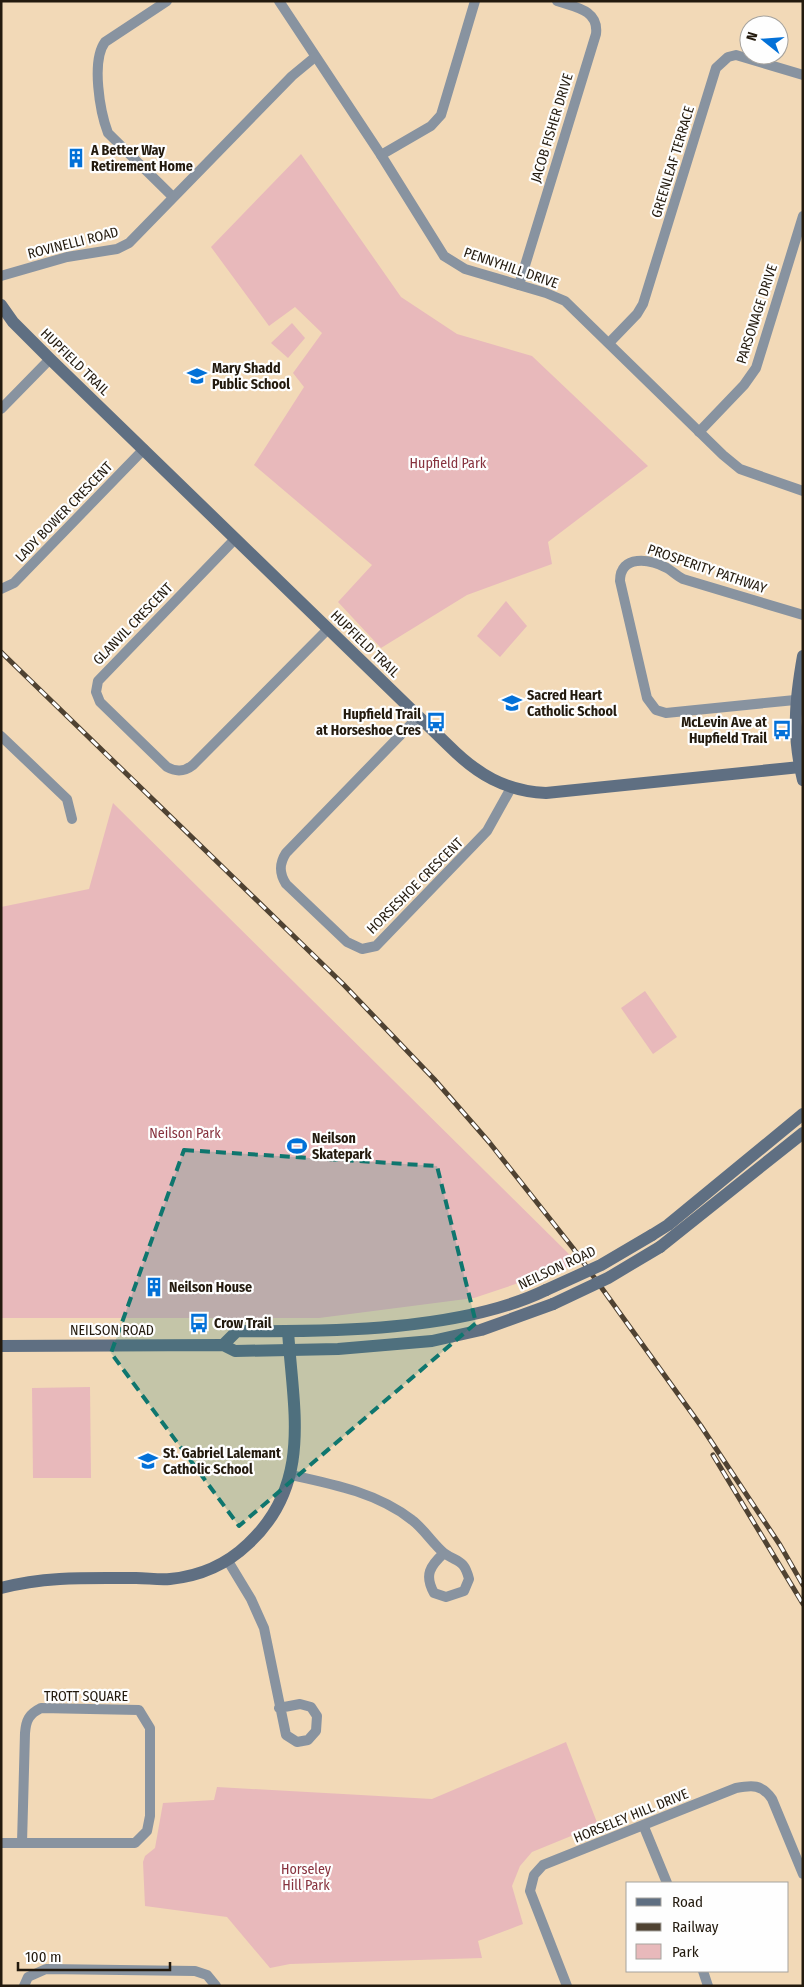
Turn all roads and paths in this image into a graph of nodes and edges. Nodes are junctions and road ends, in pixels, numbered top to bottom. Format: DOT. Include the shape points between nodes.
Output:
graph roads {
  1 [pos="167,1"];
  2 [pos="279,1"];
  3 [pos="475,1"];
  4 [pos="557,1"];
  5 [pos="315,57"];
  6 [pos="803,75"];
  7 [pos="381,155"];
  8 [pos="173,197"];
  9 [pos="803,216"];
  10 [pos="1,276"];
  11 [pos="519,285"];
  12 [pos="1,305"];
  13 [pos="609,343"];
  14 [pos="50,359"];
  15 [pos="1,409"];
  16 [pos="699,432"];
  17 [pos="144,449"];
  18 [pos="803,491"];
  19 [pos="235,539"];
  20 [pos="1,589"];
  21 [pos="803,615"];
  22 [pos="328,629"];
  23 [pos="803,656"];
  24 [pos="795,700"];
  25 [pos="418,717"];
  26 [pos="1,736"];
  27 [pos="801,773"];
  28 [pos="511,788"];
  29 [pos="72,819"];
  30 [pos="803,1114"];
  31 [pos="803,1133"];
  32 [pos="288,1331"];
  33 [pos="224,1345"];
  34 [pos="1,1346"];
  35 [pos="289,1350"];
  36 [pos="291,1475"];
  37 [pos="444,1553"];
  38 [pos="228,1561"];
  39 [pos="1,1588"];
  40 [pos="279,1708"];
  41 [pos="644,1827"];
  42 [pos="1,1843"];
  43 [pos="22,1843"];
  44 [pos="803,1874"];
  45 [pos="667,1882"];
  46 [pos="703,1972"];
  47 [pos="24,1986"];
  48 [pos="216,1986"];
  49 [pos="567,1986"];
  50 [pos="708,1986"];
  1 -- 8 [label="street" via="106,42 97,63 108,133"];
  2 -- 5 [label="street, PENNYHILL DRIVE"];
  3 -- 7 [label="street" via="441,115 431,126"];
  4 -- 11 [label="street, JACOB FISHER DRIVE" via="590,14 596,34"];
  5 -- 7 [label="street, PENNYHILL DRIVE"];
  5 -- 8 [label="street, ROVINELLI ROAD" via="292,76"];
  6 -- 13 [label="street, GREENLEAF TERRACE" via="736,55 728,57 716,68 643,304"];
  7 -- 11 [label="street, PENNYHILL DRIVE" via="444,256 465,269"];
  8 -- 10 [label="street, ROVINELLI ROAD" via="129,243 117,249 67,257"];
  9 -- 16 [label="street, PARSONAGE DRIVE" via="756,368"];
  11 -- 13 [label="street, PENNYHILL DRIVE" via="565,301"];
  12 -- 14 [label="street, HUPFIELD TRAIL" via="13,322"];
  13 -- 16 [label="street, PENNYHILL DRIVE"];
  14 -- 15 [label="street"];
  14 -- 17 [label="street, HUPFIELD TRAIL"];
  16 -- 18 [label="street, PENNYHILL DRIVE" via="740,469"];
  17 -- 19 [label="street, HUPFIELD TRAIL"];
  17 -- 20 [label="street, LADY BOWER CRESCENT" via="14,583"];
  19 -- 22 [label="street, HUPFIELD TRAIL"];
  19 -- 22 [label="street, GLANVIL CRESCENT" via="98,681 96,692 100,702 166,767 183,771 193,765"];
  21 -- 24 [label="street, PROSPERITY PATHWAY" via="684,578 668,568 640,560 628,563 621,574 646,698 656,710 666,713"];
  22 -- 25 [label="street, HUPFIELD TRAIL"];
  23 -- 24 [label="street"];
  24 -- 27 [label="street"];
  25 -- 28 [label="street, HUPFIELD TRAIL" via="468,765"];
  25 -- 28 [label="street, HORSESHOE CRESCENT" via="282,860 280,871 286,884 347,942 362,949 376,946 487,831"];
  26 -- 29 [label="street" via="67,799"];
  27 -- 28 [label="street, HUPFIELD TRAIL" via="546,793"];
  30 -- 32 [label="street, NEILSON ROAD, bridge" via="668,1225 601,1265 525,1301 416,1325"];
  31 -- 35 [label="street, NEILSON ROAD, bridge" via="660,1247 608,1278 554,1304 481,1330 432,1341"];
  32 -- 33 [label="street, NEILSON ROAD" via="237,1331"];
  32 -- 35 [label="street"];
  33 -- 34 [label="street, NEILSON ROAD"];
  33 -- 35 [label="street, NEILSON ROAD" via="235,1350"];
  35 -- 36 [label="street" via="295,1441"];
  36 -- 37 [label="street" via="384,1501 414,1521"];
  36 -- 38 [label="street" via="270,1520"];
  37 -- 37 [label="street" via="432,1564 428,1582 434,1593 446,1597 464,1591 469,1579 459,1560"];
  38 -- 39 [label="street" via="211,1570 171,1579 50,1578"];
  38 -- 40 [label="street" via="264,1628"];
  41 -- 44 [label="street, HORSELEY HILL DRIVE" via="736,1788 754,1785 766,1791 772,1799"];
  41 -- 45 [label="street"];
  41 -- 49 [label="street, HORSELEY HILL DRIVE" via="543,1865 534,1875 530,1891 534,1906"];
  42 -- 43 [label="street, TROTT SQUARE"];
  43 -- 43 [label="street, TROTT SQUARE" via="135,1843 142,1838 150,1816 150,1728 139,1710 41,1708 25,1721"];
  46 -- 50 [label="street"];
  47 -- 48 [label="street" via="28,1977 46,1969 195,1971 207,1975"];
}
